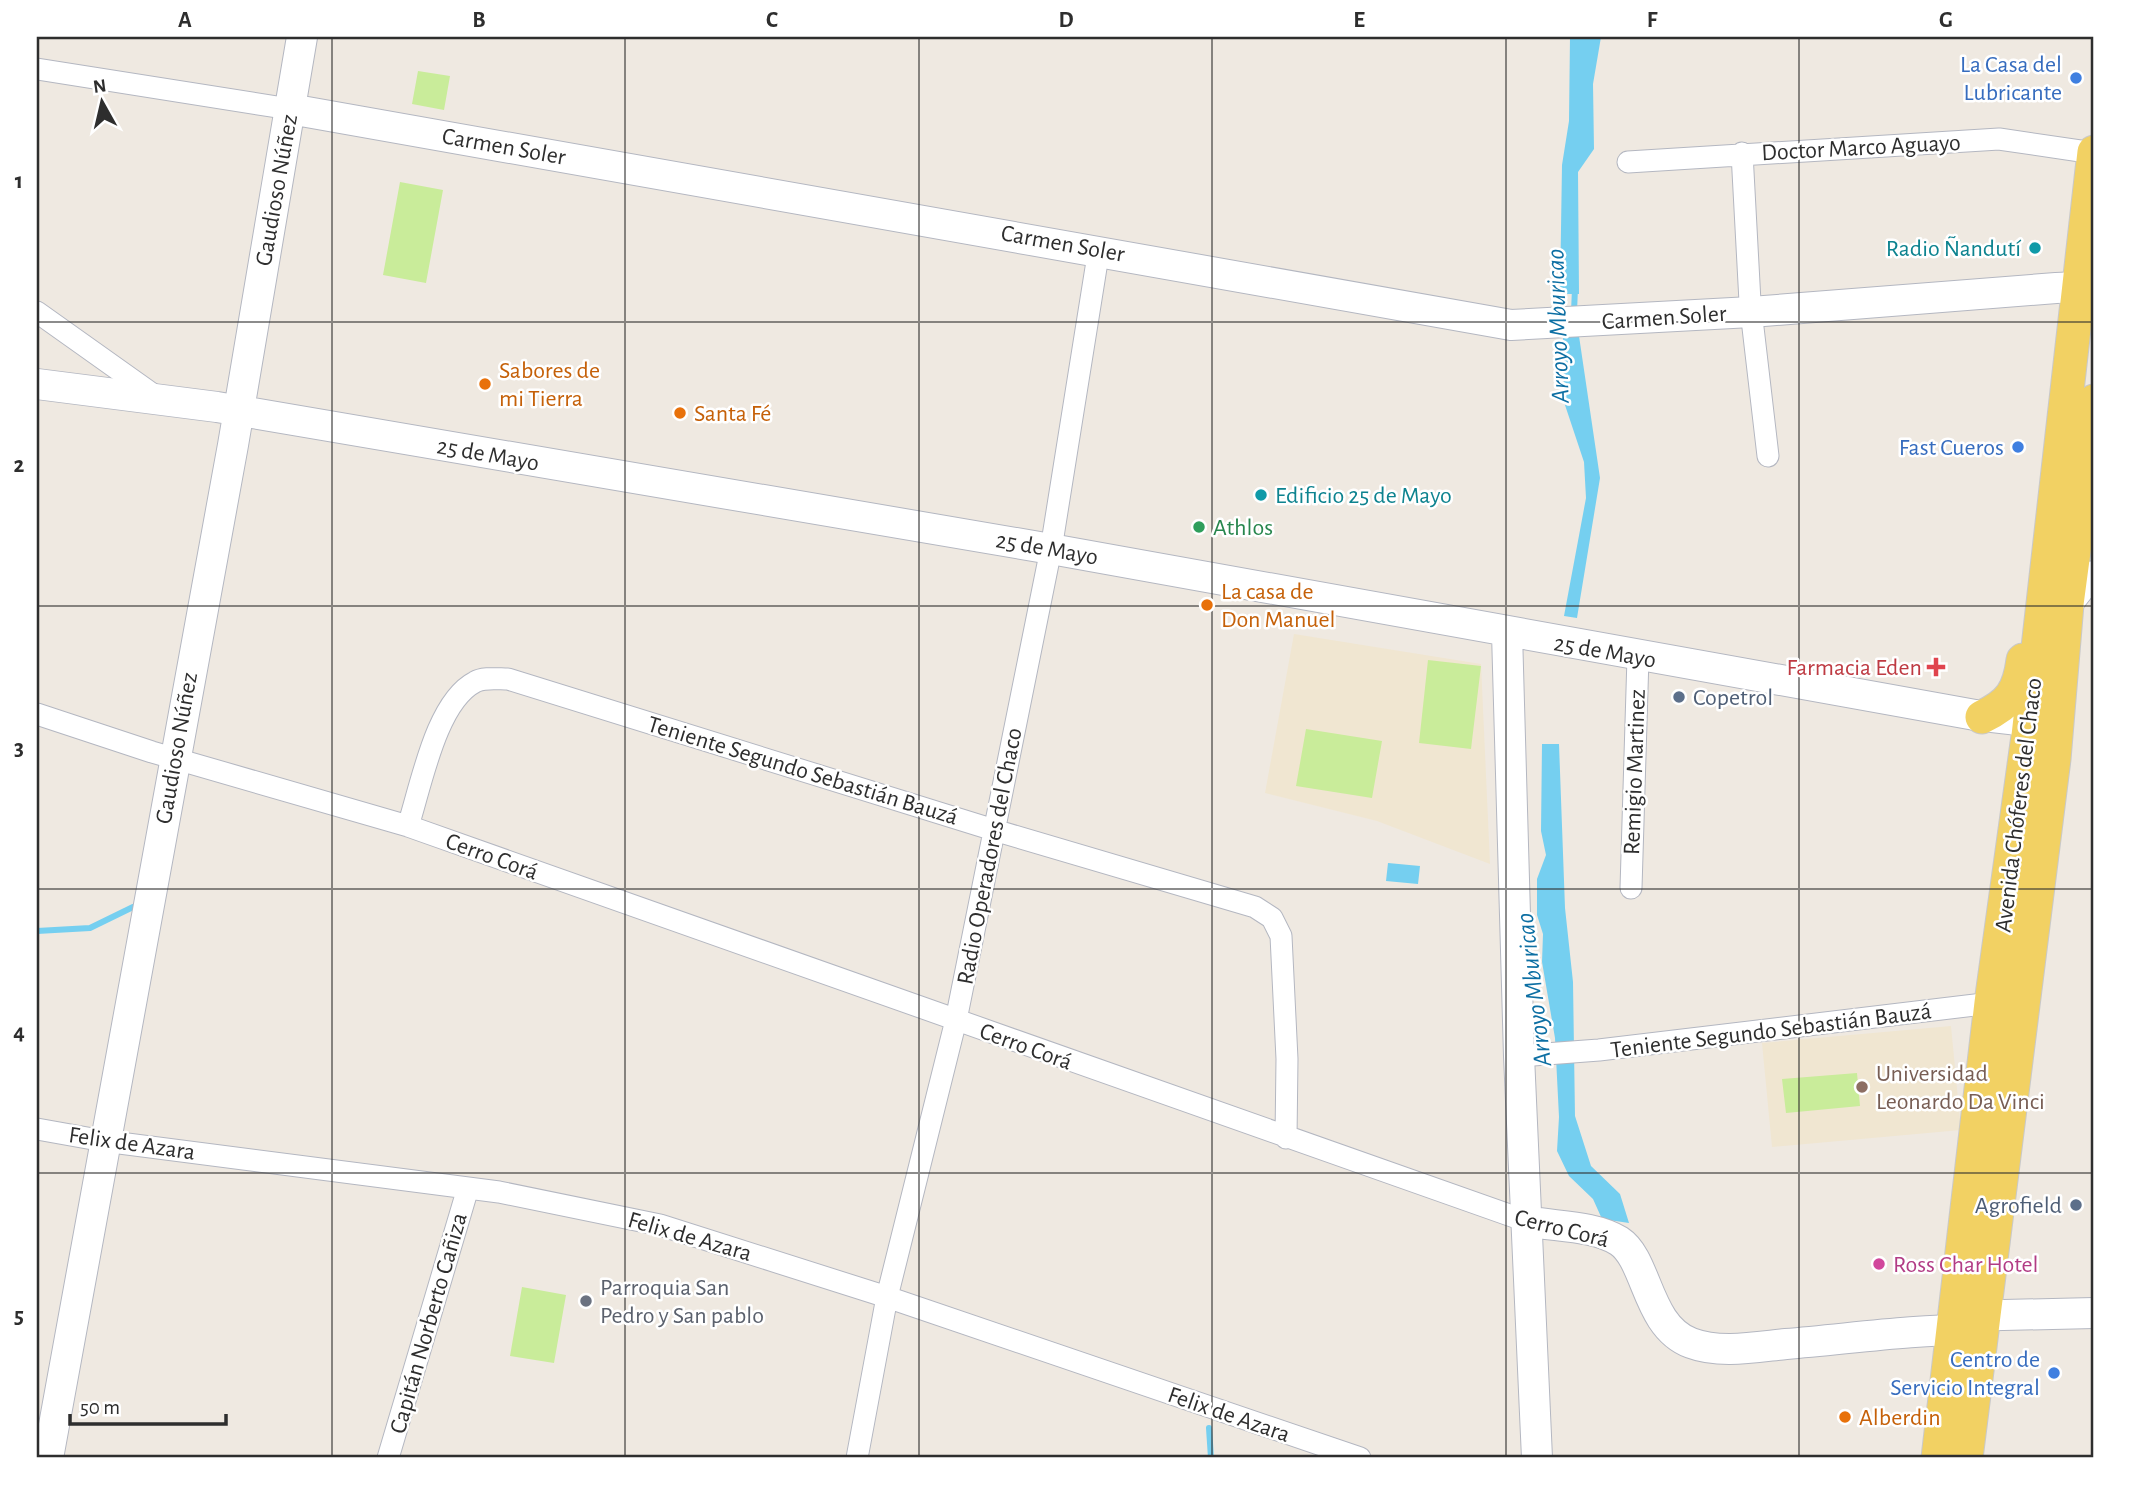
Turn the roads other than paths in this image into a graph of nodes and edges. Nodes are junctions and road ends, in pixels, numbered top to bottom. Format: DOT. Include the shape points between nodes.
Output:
graph roads {
  1 [pos="302,37"];
  2 [pos="37,69"];
  3 [pos="289,108"];
  4 [pos="2094,152"];
  5 [pos="1742,153"];
  6 [pos="1628,162"];
  7 [pos="1099,249"];
  8 [pos="2086,290"];
  9 [pos="37,312"];
  10 [pos="1751,312"];
  11 [pos="37,384"];
  12 [pos="159,398"];
  13 [pos="2094,401"];
  14 [pos="239,412"];
  15 [pos="1768,457"];
  16 [pos="1051,549"];
  17 [pos="2050,551"];
  18 [pos="2094,576"];
  19 [pos="2067,604"];
  20 [pos="1507,633"];
  21 [pos="1638,657"];
  22 [pos="37,714"];
  23 [pos="2036,715"];
  24 [pos="1982,716"];
  25 [pos="174,758"];
  26 [pos="408,826"];
  27 [pos="994,830"];
  28 [pos="1631,888"];
  29 [pos="2007,1001"];
  30 [pos="956,1020"];
  31 [pos="1533,1055"];
  32 [pos="37,1129"];
  33 [pos="1286,1138"];
  34 [pos="104,1141"];
  35 [pos="468,1188"];
  36 [pos="1526,1221"];
  37 [pos="887,1297"];
  38 [pos="2094,1313"];
  39 [pos="1968,1323"];
  40 [pos="48,1458"];
  41 [pos="388,1458"];
  42 [pos="857,1458"];
  43 [pos="1360,1458"];
  44 [pos="1537,1458"];
  45 [pos="1938,1458"];
  46 [pos="1966,1458"];
  1 -- 3 [label="street, Gaudioso Núñez"];
  2 -- 3 [label="street, Carmen Soler"];
  3 -- 7 [label="street, Carmen Soler"];
  3 -- 14 [label="street, Gaudioso Núñez"];
  4 -- 5 [label="street, Doctor Marco Aguayo" via="1999,139"];
  4 -- 8 [label="main road, Avenida Chóferes del Chaco"];
  5 -- 6 [label="street, Doctor Marco Aguayo"];
  5 -- 10 [label="street"];
  7 -- 10 [label="street, Carmen Soler" via="1494,322 1527,325"];
  7 -- 16 [label="street, Radio Operadores del Chaco"];
  8 -- 10 [label="street, Carmen Soler"];
  8 -- 17 [label="main road, Avenida Chóferes del Chaco"];
  9 -- 12 [label="street"];
  10 -- 15 [label="street"];
  11 -- 12 [label="street, 25 de Mayo"];
  12 -- 14 [label="street, 25 de Mayo"];
  13 -- 19 [label="main road, Avenida Chóferes del Chaco"];
  14 -- 16 [label="street, 25 de Mayo"];
  14 -- 25 [label="street, Gaudioso Núñez"];
  16 -- 20 [label="street, 25 de Mayo"];
  16 -- 27 [label="street, Radio Operadores del Chaco"];
  17 -- 23 [label="main road, Avenida Chóferes del Chaco"];
  17 -- 24 [label="main road" via="2036,572 2020,685 2011,699"];
  18 -- 19 [label="street"];
  19 -- 23 [label="main road, Avenida Chóferes del Chaco"];
  20 -- 21 [label="street, 25 de Mayo"];
  20 -- 31 [label="street"];
  21 -- 24 [label="street, 25 de Mayo"];
  21 -- 28 [label="street, Remigio Martinez"];
  22 -- 25 [label="street, Cerro Corá"];
  23 -- 24 [label="street, 25 de Mayo"];
  23 -- 29 [label="main road, Avenida Chóferes del Chaco"];
  23 -- 29 [label="main road, Avenida Chóferes del Chaco" via="2030,945"];
  25 -- 26 [label="street, Cerro Corá"];
  25 -- 34 [label="street, Gaudioso Núñez"];
  26 -- 27 [label="street, Teniente Segundo Sebastián Bauzá" via="440,726 458,697 477,680 508,679"];
  26 -- 30 [label="street, Cerro Corá"];
  27 -- 30 [label="street, Radio Operadores del Chaco"];
  27 -- 33 [label="street, Teniente Segundo Sebastián Bauzá" via="1189,886 1255,907 1272,918 1281,936"];
  29 -- 31 [label="street, Teniente Segundo Sebastián Bauzá"];
  29 -- 39 [label="main road, Avenida Chóferes del Chaco"];
  30 -- 33 [label="street, Cerro Corá"];
  30 -- 37 [label="street, Radio Operadores del Chaco"];
  31 -- 36 [label="street"];
  32 -- 34 [label="street, Felix de Azara"];
  33 -- 36 [label="street, Cerro Corá"];
  34 -- 35 [label="street, Felix de Azara"];
  34 -- 40 [label="street, Gaudioso Núñez"];
  35 -- 37 [label="street, Felix de Azara" via="660,1225"];
  35 -- 41 [label="street, Capitán Norberto Cañiza"];
  36 -- 39 [label="street, Cerro Corá" via="1605,1235 1620,1242 1630,1252 1660,1317 1690,1343 1741,1348"];
  36 -- 44 [label="street"];
  37 -- 42 [label="street, Radio Operadores del Chaco"];
  37 -- 43 [label="street, Felix de Azara"];
  38 -- 39 [label="street, Cerro Corá"];
  39 -- 45 [label="main road, Avenida Chóferes del Chaco"];
  39 -- 46 [label="main road, Avenida Chóferes del Chaco"];
}
